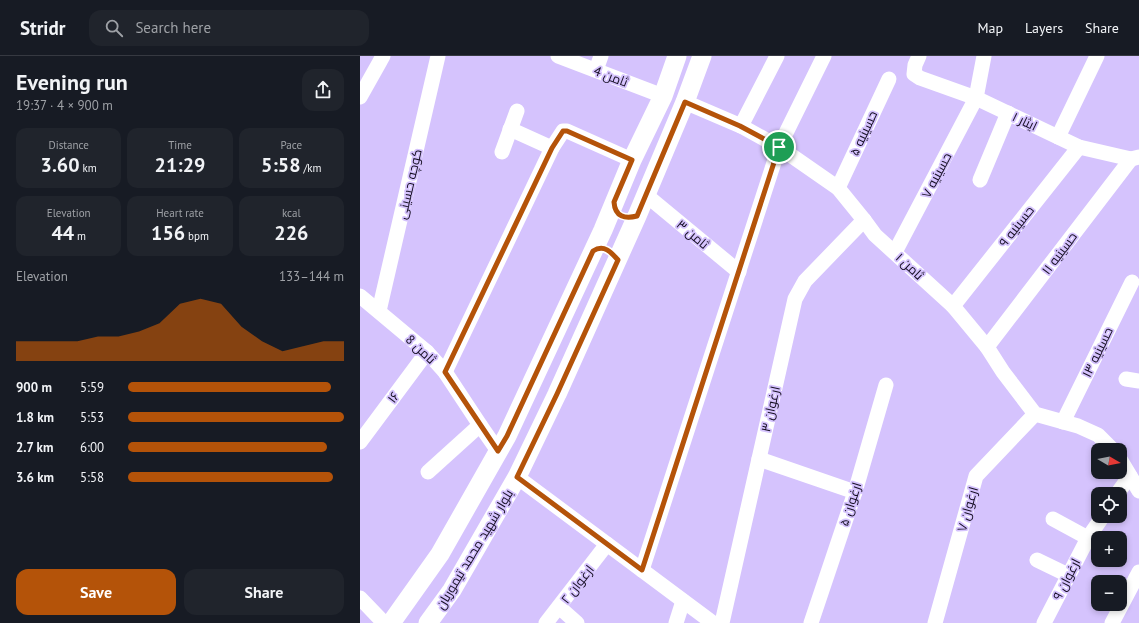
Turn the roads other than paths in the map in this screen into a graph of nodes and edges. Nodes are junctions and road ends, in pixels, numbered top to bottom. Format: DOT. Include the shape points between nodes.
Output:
graph roads {
  1 [pos="383,56"];
  2 [pos="438,56"];
  3 [pos="558,56"];
  4 [pos="677,56"];
  5 [pos="702,56"];
  6 [pos="777,56"];
  7 [pos="824,56"];
  8 [pos="918,56"];
  9 [pos="984,56"];
  10 [pos="1097,56"];
  11 [pos="598,63"];
  12 [pos="889,79"];
  13 [pos="663,96"];
  14 [pos="360,97"];
  15 [pos="976,98"];
  16 [pos="685,102"];
  17 [pos="517,111"];
  18 [pos="1008,113"];
  19 [pos="740,126"];
  20 [pos="510,129"];
  21 [pos="1058,137"];
  22 [pos="779,147"];
  23 [pos="1079,147"];
  24 [pos="552,148"];
  25 [pos="502,152"];
  26 [pos="1135,158"];
  27 [pos="632,160"];
  28 [pos="980,180"];
  29 [pos="838,188"];
  30 [pos="646,195"];
  31 [pos="614,202"];
  32 [pos="637,216"];
  33 [pos="864,220"];
  34 [pos="593,251"];
  35 [pos="895,252"];
  36 [pos="618,260"];
  37 [pos="739,272"];
  38 [pos="1132,282"];
  39 [pos="360,296"];
  40 [pos="953,306"];
  41 [pos="379,311"];
  42 [pos="987,347"];
  43 [pos="427,352"];
  44 [pos="445,372"];
  45 [pos="886,385"];
  46 [pos="1035,414"];
  47 [pos="1062,422"];
  48 [pos="480,425"];
  49 [pos="360,442"];
  50 [pos="1106,443"];
  51 [pos="498,451"];
  52 [pos="759,459"];
  53 [pos="1127,471"];
  54 [pos="428,472"];
  55 [pos="1130,476"];
  56 [pos="517,477"];
  57 [pos="1122,487"];
  58 [pos="1139,491"];
  59 [pos="855,492"];
  60 [pos="1053,519"];
  61 [pos="1098,523"];
  62 [pos="1088,538"];
  63 [pos="607,544"];
  64 [pos="1037,560"];
  65 [pos="642,570"];
  66 [pos="1139,572"];
  67 [pos="1068,575"];
  68 [pos="360,598"];
  69 [pos="683,601"];
  70 [pos="404,606"];
  71 [pos="559,607"];
  72 [pos="384,623"];
  73 [pos="391,623"];
  74 [pos="421,623"];
  75 [pos="428,623"];
  76 [pos="546,623"];
  77 [pos="577,623"];
  78 [pos="676,623"];
  79 [pos="712,623"];
  80 [pos="722,623"];
  81 [pos="811,623"];
  82 [pos="935,623"];
  83 [pos="1044,623"];
  84 [pos="1112,623"];
  1 -- 14 [label="street"];
  2 -- 41 [label="street, کوچه حسینی"];
  3 -- 11 [label="street, ثامن 4"];
  4 -- 13 [label="main road, بلوار شهید محمد تیموریان"];
  5 -- 16 [label="main road, بلوار شهید محمد تیموریان"];
  6 -- 19 [label="street"];
  7 -- 22 [label="street"];
  8 -- 15 [label="street, ایثار ۱" via="914,74"];
  9 -- 15 [label="street, حسینیه ۷"];
  10 -- 21 [label="street"];
  11 -- 13 [label="street, ثامن 4"];
  12 -- 29 [label="street, حسینیه ۵"];
  13 -- 27 [label="main road, بلوار شهید محمد تیموریان"];
  15 -- 18 [label="street, ایثار ۱"];
  15 -- 35 [label="street, حسینیه ۷"];
  16 -- 19 [label="street, ثامن ۱"];
  16 -- 30 [label="main road, بلوار شهید محمد تیموریان"];
  17 -- 20 [label="street"];
  18 -- 21 [label="street, ایثار ۱"];
  18 -- 28 [label="street"];
  19 -- 22 [label="street, ثامن ۱"];
  20 -- 24 [label="street"];
  20 -- 25 [label="street"];
  21 -- 23 [label="street, ایثار ۱"];
  22 -- 29 [label="street, ثامن ۱"];
  22 -- 37 [label="street"];
  23 -- 26 [label="street, ایثار ۱"];
  23 -- 40 [label="street, حسینیه ۹"];
  24 -- 27 [label="street" via="563,131 567,131"];
  24 -- 44 [label="street"];
  26 -- 42 [label="street, حسینیه ۱۱"];
  27 -- 31 [label="main road, بلوار شهید محمد تیموریان"];
  29 -- 33 [label="street, ثامن ۱"];
  30 -- 32 [label="main road, بلوار شهید محمد تیموریان"];
  30 -- 37 [label="street, ثامن ۳"];
  31 -- 32 [label="main road" via="616,211 622,217"];
  31 -- 34 [label="main road, بلوار شهید محمد تیموریان"];
  32 -- 36 [label="main road, بلوار شهید محمد تیموریان"];
  33 -- 35 [label="street, ثامن ۱" via="875,235"];
  33 -- 52 [label="street, ارغوان ۳" via="804,281 795,299"];
  34 -- 36 [label="main road" via="597,248 606,248"];
  34 -- 51 [label="main road, بلوار شهید محمد تیموریان"];
  35 -- 40 [label="street, ثامن ۱"];
  36 -- 56 [label="main road, بلوار شهید محمد تیموریان"];
  37 -- 65 [label="street"];
  38 -- 47 [label="street, حسینیه ۱۳"];
  39 -- 41 [label="street, ثامن 8"];
  40 -- 42 [label="street, ثامن ۱"];
  41 -- 43 [label="street, ثامن 8"];
  42 -- 46 [label="street, ثامن ۱"];
  43 -- 44 [label="street, ثامن 8"];
  43 -- 49 [label="street, ۱۶"];
  44 -- 48 [label="street, ثامن 8"];
  45 -- 59 [label="street, ارغوان ۵"];
  46 -- 47 [label="street"];
  46 -- 82 [label="street, ارغوان ۷" via="976,476"];
  47 -- 50 [label="street" via="1098,435"];
  48 -- 51 [label="street, ثامن 8"];
  48 -- 54 [label="street"];
  51 -- 70 [label="main road, بلوار شهید محمد تیموریان" via="440,554"];
  52 -- 59 [label="street"];
  52 -- 80 [label="street, ارغوان ۳"];
  53 -- 55 [label="street"];
  55 -- 57 [label="street"];
  55 -- 58 [label="street"];
  56 -- 63 [label="street"];
  56 -- 75 [label="main road, بلوار شهید محمد تیموریان" via="452,590"];
  59 -- 81 [label="street, ارغوان ۵"];
  60 -- 62 [label="street"];
  61 -- 62 [label="street, ارغوان ۹"];
  62 -- 67 [label="street, ارغوان ۹"];
  63 -- 65 [label="street"];
  63 -- 71 [label="street, ارغوان ۲"];
  64 -- 67 [label="street"];
  65 -- 69 [label="street"];
  66 -- 84 [label="street"];
  67 -- 83 [label="street, ارغوان ۹"];
  68 -- 72 [label="street"];
  69 -- 78 [label="street"];
  69 -- 79 [label="street"];
  70 -- 73 [label="main road, بلوار شهید محمد تیموریان"];
  70 -- 74 [label="main road"];
  71 -- 76 [label="street, ارغوان ۲"];
  71 -- 77 [label="street"];
}
